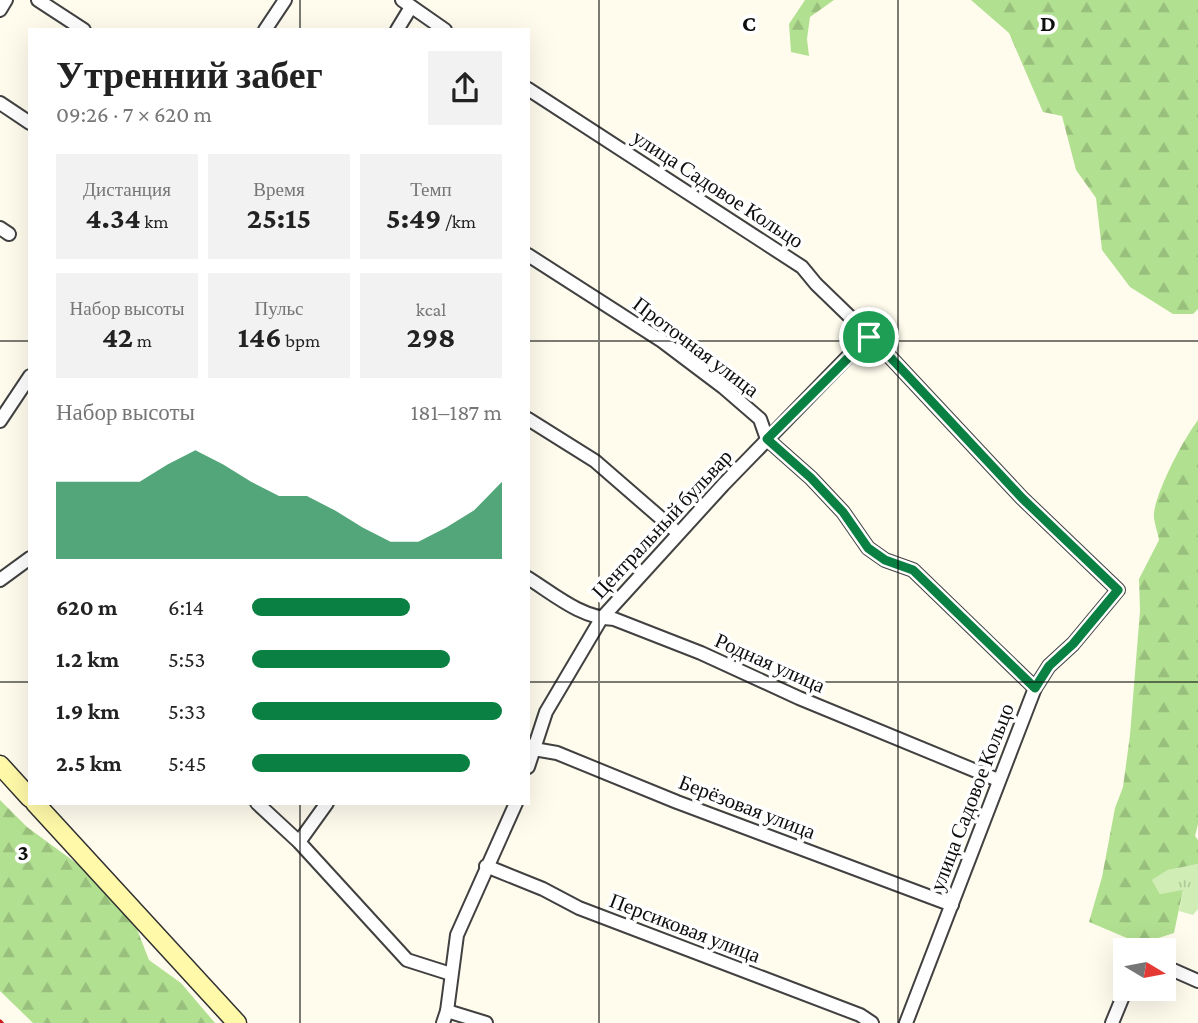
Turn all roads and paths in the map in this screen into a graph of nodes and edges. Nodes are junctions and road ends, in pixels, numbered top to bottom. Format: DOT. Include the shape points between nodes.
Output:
graph roads {
  1 [pos="6,0"];
  2 [pos="38,0"];
  3 [pos="285,0"];
  4 [pos="406,4"];
  5 [pos="0,10"];
  6 [pos="81,28"];
  7 [pos="266,28"];
  8 [pos="398,28"];
  9 [pos="442,28"];
  10 [pos="530,90"];
  11 [pos="0,103"];
  12 [pos="28,122"];
  13 [pos="530,255"];
  14 [pos="869,337"];
  15 [pos="28,379"];
  16 [pos="530,420"];
  17 [pos="0,421"];
  18 [pos="767,439"];
  19 [pos="678,533"];
  20 [pos="27,565"];
  21 [pos="530,579"];
  22 [pos="0,580"];
  23 [pos="601,619"];
  24 [pos="1035,688"];
  25 [pos="531,747"];
  26 [pos="0,765"];
  27 [pos="998,780"];
  28 [pos="28,796"];
  29 [pos="37,805"];
  30 [pos="259,805"];
  31 [pos="326,805"];
  32 [pos="515,805"];
  33 [pos="299,842"];
  34 [pos="486,866"];
  35 [pos="952,905"];
  36 [pos="1176,971"];
  37 [pos="451,974"];
  38 [pos="1198,981"];
  39 [pos="1121,1001"];
  40 [pos="445,1017"];
  41 [pos="237,1023"];
  42 [pos="486,1023"];
  43 [pos="872,1023"];
  44 [pos="906,1023"];
  45 [pos="1112,1023"];
  1 -- 5 [label="street"];
  2 -- 6 [label="street"];
  3 -- 7 [label="street"];
  4 -- 8 [label="street"];
  4 -- 9 [label="street"];
  10 -- 14 [label="street, улица Садовое Кольцо" via="802,267"];
  11 -- 12 [label="street"];
  13 -- 18 [label="street, Проточная улица" via="662,341 723,387 760,419"];
  14 -- 18 [label="street, Центральный бульвар"];
  14 -- 24 [label="street, улица Садовое Кольцо" via="1022,498 1118,590 1049,666"];
  15 -- 17 [label="street"];
  16 -- 19 [label="street" via="595,461"];
  18 -- 19 [label="street, Центральный бульвар"];
  18 -- 24 [label="street, Проточная улица" via="843,512 868,548 913,570"];
  19 -- 23 [label="street, Центральный бульвар"];
  20 -- 22 [label="street"];
  21 -- 23 [label="street, Родная улица" via="581,612"];
  23 -- 25 [label="street, Центральный бульвар" via="546,712"];
  23 -- 27 [label="street, Родная улица" via="614,619 701,653"];
  24 -- 27 [label="street, улица Садовое Кольцо"];
  25 -- 35 [label="street, Берёзовая улица" via="557,752"];
  26 -- 28 [label="street"];
  27 -- 35 [label="street, улица Садовое Кольцо"];
  29 -- 41 [label="street"];
  30 -- 33 [label="street"];
  31 -- 33 [label="street"];
  32 -- 34 [label="street"];
  33 -- 37 [label="street" via="407,960"];
  34 -- 37 [label="street" via="457,935"];
  34 -- 43 [label="street, Персиковая улица" via="579,908"];
  35 -- 44 [label="street, улица Садовое Кольцо"];
  36 -- 38 [label="street"];
  37 -- 40 [label="street"];
  39 -- 45 [label="street"];
  40 -- 42 [label="street"];
}
